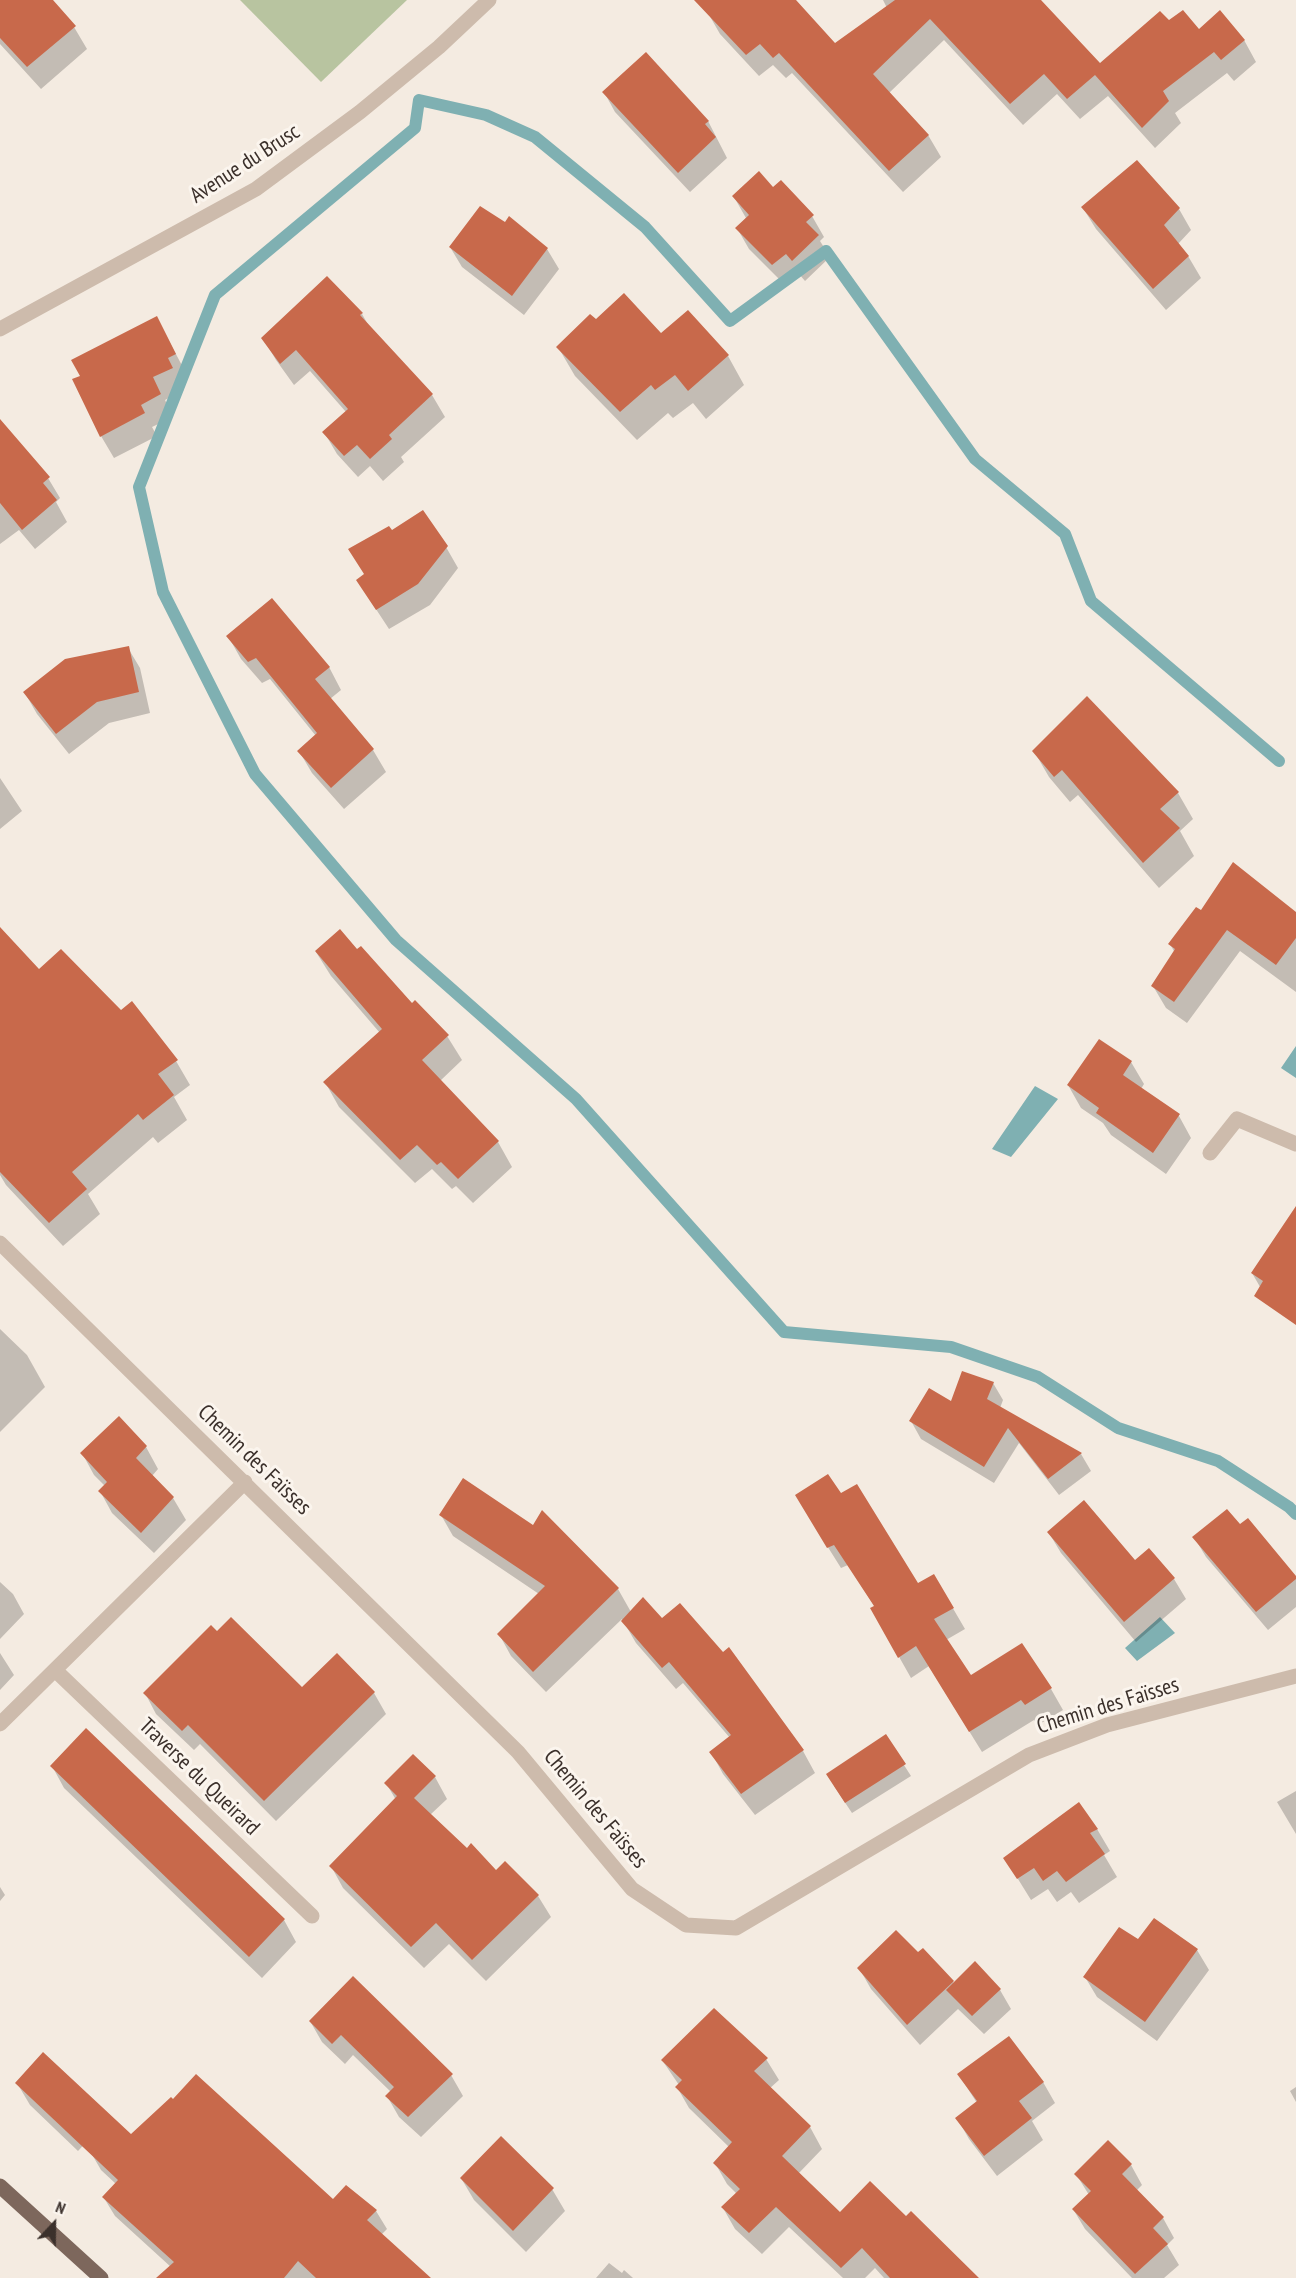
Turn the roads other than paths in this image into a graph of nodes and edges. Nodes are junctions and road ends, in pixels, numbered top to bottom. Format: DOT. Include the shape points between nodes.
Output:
graph roads {
  1 [pos="489,0"];
  2 [pos="0,329"];
  3 [pos="1296,1144"];
  4 [pos="1210,1153"];
  5 [pos="0,1243"];
  6 [pos="245,1482"];
  7 [pos="55,1670"];
  8 [pos="1296,1676"];
  9 [pos="0,1724"];
  10 [pos="312,1916"];
  11 [pos="0,2186"];
  12 [pos="100,2278"];
  1 -- 2 [label="street, Avenue du Brusc" via="360,112 256,189"];
  3 -- 4 [label="street" via="1237,1119"];
  5 -- 6 [label="street, Chemin des Faïsses"];
  6 -- 7 [label="street"];
  6 -- 8 [label="street, Chemin des Faïsses" via="518,1752 632,1889 686,1925 736,1928 1029,1755 1107,1725"];
  7 -- 9 [label="street"];
  7 -- 10 [label="street, Traverse du Queirard"];
  11 -- 12 [label="main road"];
}
